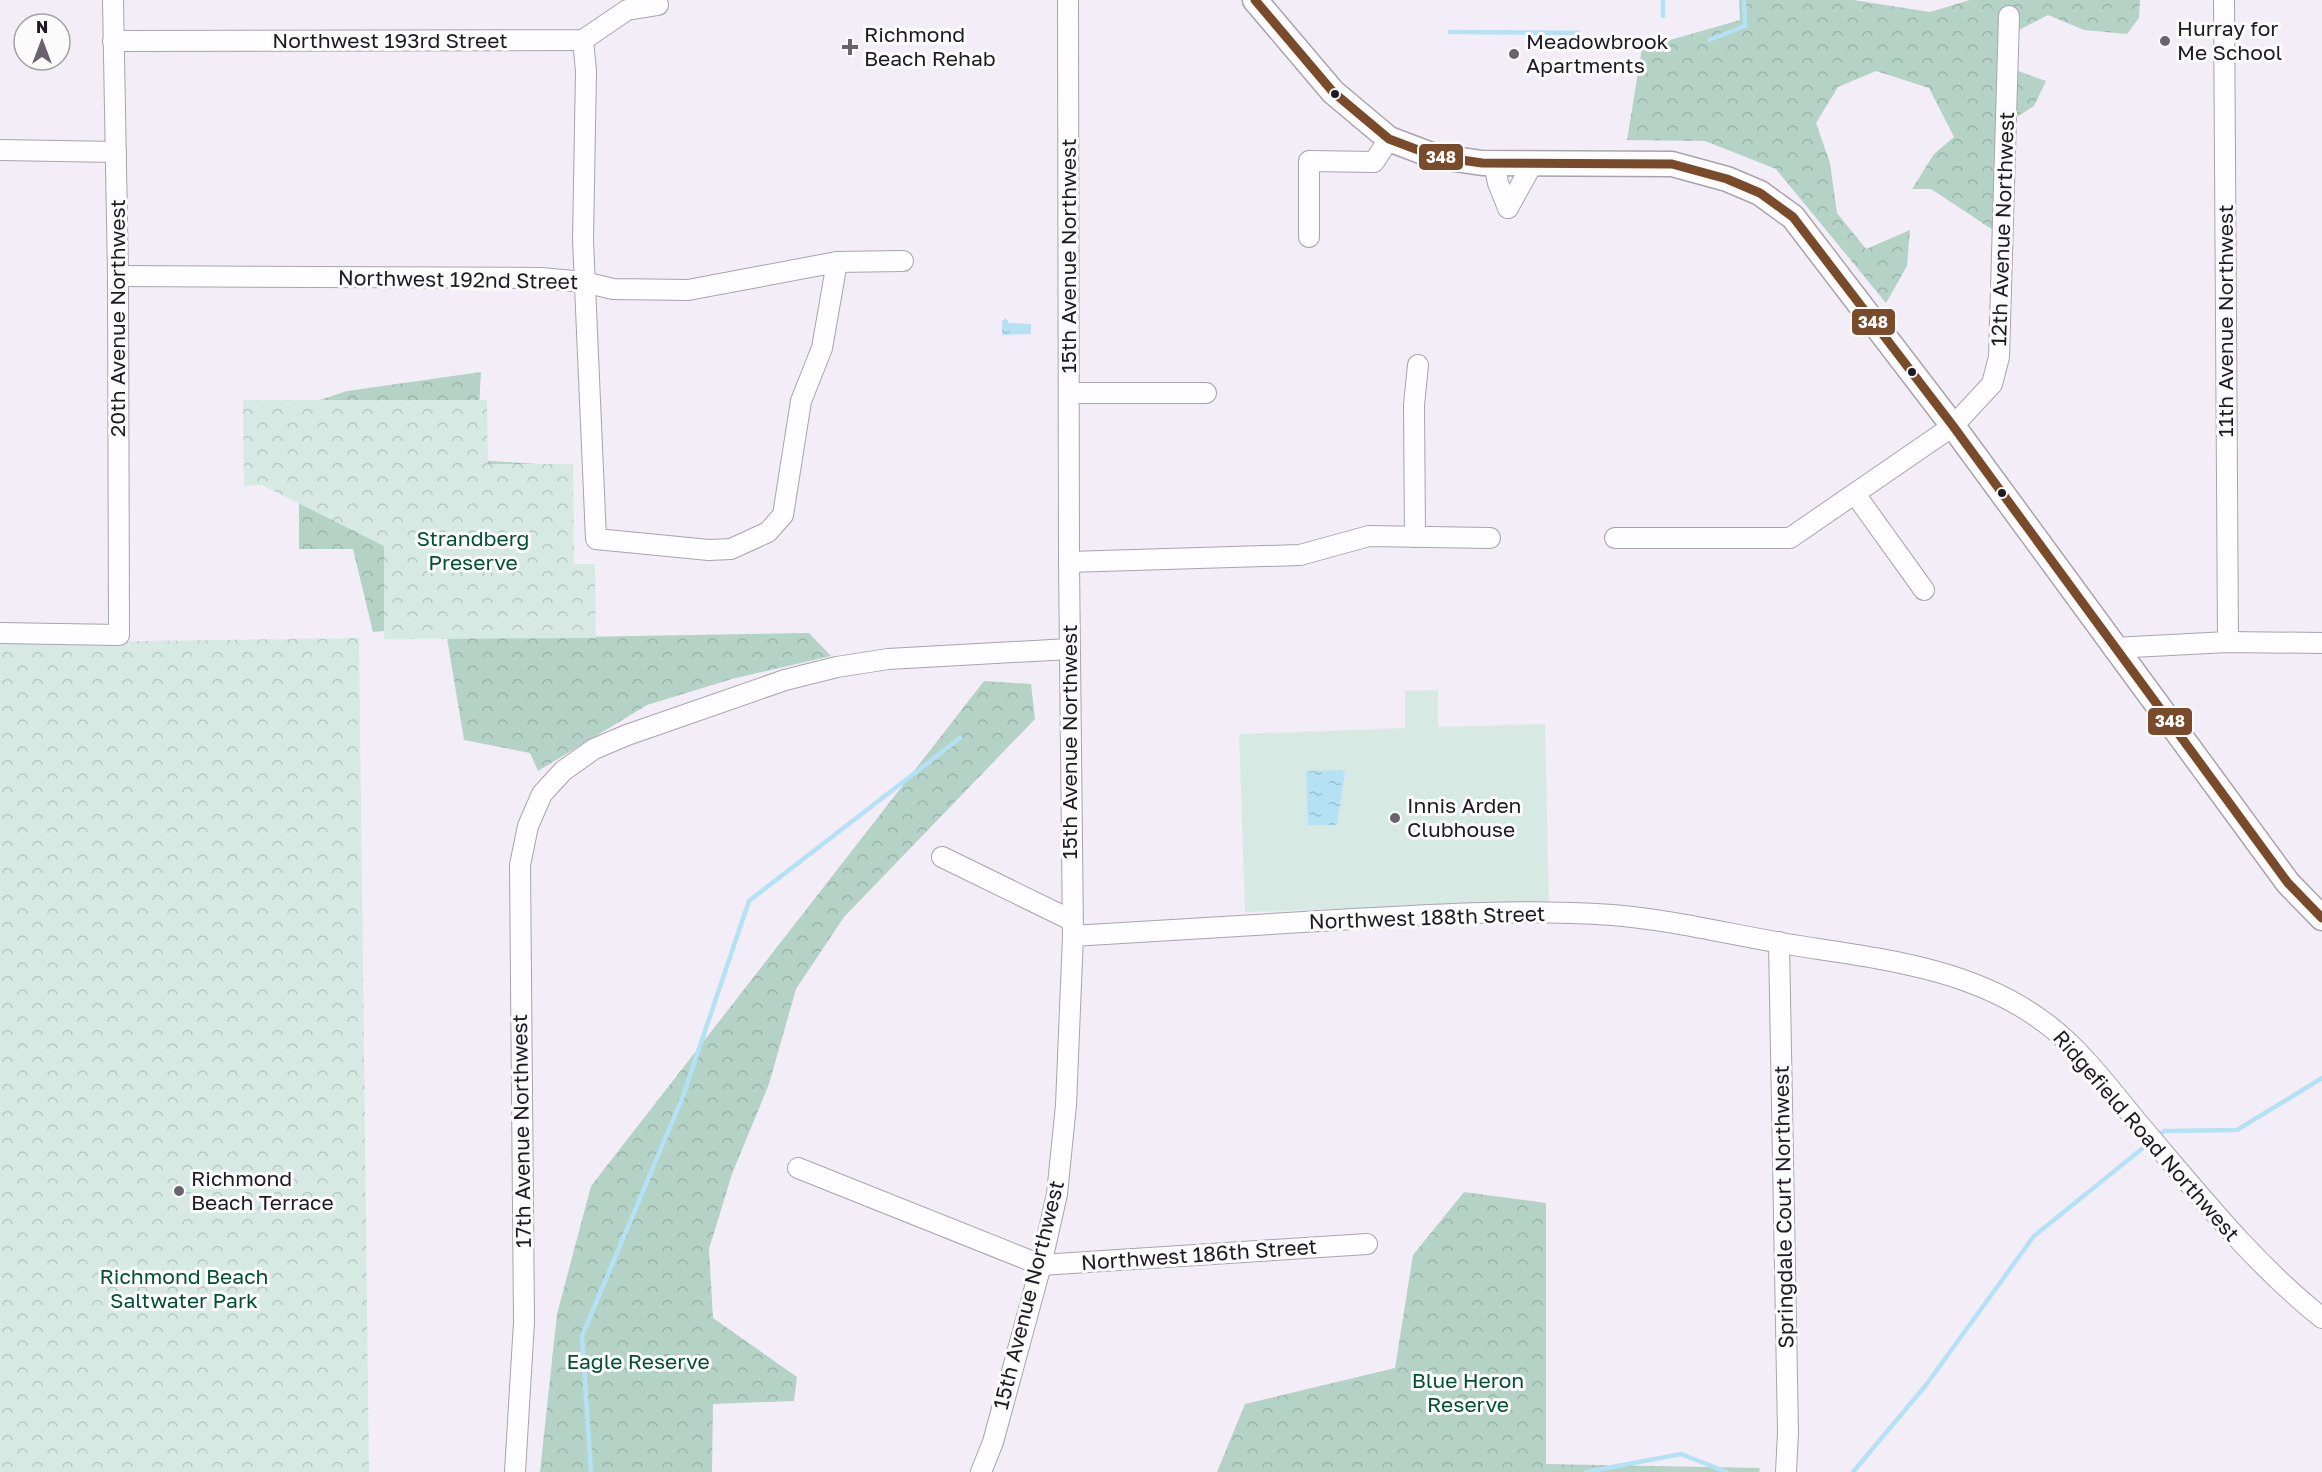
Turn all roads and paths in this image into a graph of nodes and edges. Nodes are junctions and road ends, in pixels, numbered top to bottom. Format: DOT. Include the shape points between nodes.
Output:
graph roads {
  1 [pos="113,0"];
  2 [pos="1068,0"];
  3 [pos="1255,0"];
  4 [pos="2224,0"];
  5 [pos="658,5"];
  6 [pos="2009,16"];
  7 [pos="583,40"];
  8 [pos="113,41"];
  9 [pos="1389,139"];
  10 [pos="0,150"];
  11 [pos="116,152"];
  12 [pos="1494,163"];
  13 [pos="1533,163"];
  14 [pos="1309,237"];
  15 [pos="903,261"];
  16 [pos="837,262"];
  17 [pos="118,276"];
  18 [pos="584,282"];
  19 [pos="1418,365"];
  20 [pos="1069,393"];
  21 [pos="1206,393"];
  22 [pos="1953,426"];
  23 [pos="1855,494"];
  24 [pos="1415,537"];
  25 [pos="1490,538"];
  26 [pos="1615,538"];
  27 [pos="1068,562"];
  28 [pos="1924,590"];
  29 [pos="0,633"];
  30 [pos="2228,642"];
  31 [pos="2322,643"];
  32 [pos="2113,648"];
  33 [pos="1069,649"];
  34 [pos="942,857"];
  35 [pos="2322,918"];
  36 [pos="1072,928"];
  37 [pos="1779,942"];
  38 [pos="798,1167"];
  39 [pos="1367,1244"];
  40 [pos="1041,1265"];
  41 [pos="2322,1318"];
  42 [pos="514,1472"];
  43 [pos="981,1472"];
  44 [pos="1786,1472"];
  1 -- 8 [label="street, 20th Avenue Northwest"];
  2 -- 20 [label="street, 15th Avenue Northwest"];
  3 -- 9 [label="main road" via="1333,92"];
  4 -- 30 [label="street, 11th Avenue Northwest"];
  5 -- 7 [label="street" via="627,10"];
  6 -- 22 [label="street, 12th Avenue Northwest" via="1999,357 1992,384"];
  7 -- 8 [label="street, Northwest 193rd Street"];
  7 -- 18 [label="street"];
  8 -- 11 [label="street, 20th Avenue Northwest"];
  9 -- 12 [label="main road" via="1434,156"];
  9 -- 14 [label="street" via="1374,162 1309,160"];
  10 -- 11 [label="street"];
  11 -- 17 [label="street, 20th Avenue Northwest"];
  12 -- 13 [label="main road"];
  12 -- 13 [label="street" via="1508,208"];
  13 -- 22 [label="main road" via="1672,164 1760,192 1793,218"];
  15 -- 16 [label="street, Northwest 192nd Street"];
  16 -- 18 [label="street, Northwest 192nd Street" via="688,290 623,290"];
  16 -- 18 [label="street" via="822,348 801,401 783,514 768,532 731,549 596,539"];
  17 -- 18 [label="street, Northwest 192nd Street" via="541,278"];
  17 -- 29 [label="street, 20th Avenue Northwest" via="119,635"];
  19 -- 24 [label="street" via="1414,405"];
  20 -- 21 [label="street"];
  20 -- 27 [label="street, 15th Avenue Northwest"];
  22 -- 23 [label="street, 12th Avenue Northwest"];
  22 -- 32 [label="main road"];
  23 -- 26 [label="street, 12th Avenue Northwest" via="1790,538"];
  23 -- 28 [label="street"];
  24 -- 25 [label="street"];
  24 -- 27 [label="street" via="1369,536 1300,555"];
  27 -- 33 [label="street, 15th Avenue Northwest"];
  30 -- 31 [label="street"];
  30 -- 32 [label="street"];
  32 -- 35 [label="main road" via="2288,883"];
  33 -- 36 [label="street, 15th Avenue Northwest"];
  33 -- 42 [label="street, 17th Avenue Northwest" via="888,659 785,680 594,749 563,771 542,794 528,826 520,865 524,1322"];
  34 -- 36 [label="street, Northwest 188th Street"];
  36 -- 37 [label="street, Northwest 188th Street" via="1457,913 1612,915 1703,926"];
  36 -- 40 [label="street, 15th Avenue Northwest" via="1066,1105 1057,1194"];
  37 -- 41 [label="street, Ridgefield Road Northwest" via="1879,958 1972,982 2012,1000 2046,1023 2082,1056 2225,1226"];
  37 -- 44 [label="street, Springdale Court Northwest"];
  38 -- 40 [label="street, Northwest 186th Street"];
  39 -- 40 [label="street, Northwest 186th Street"];
  40 -- 43 [label="street, 15th Avenue Northwest" via="993,1442"];
}
